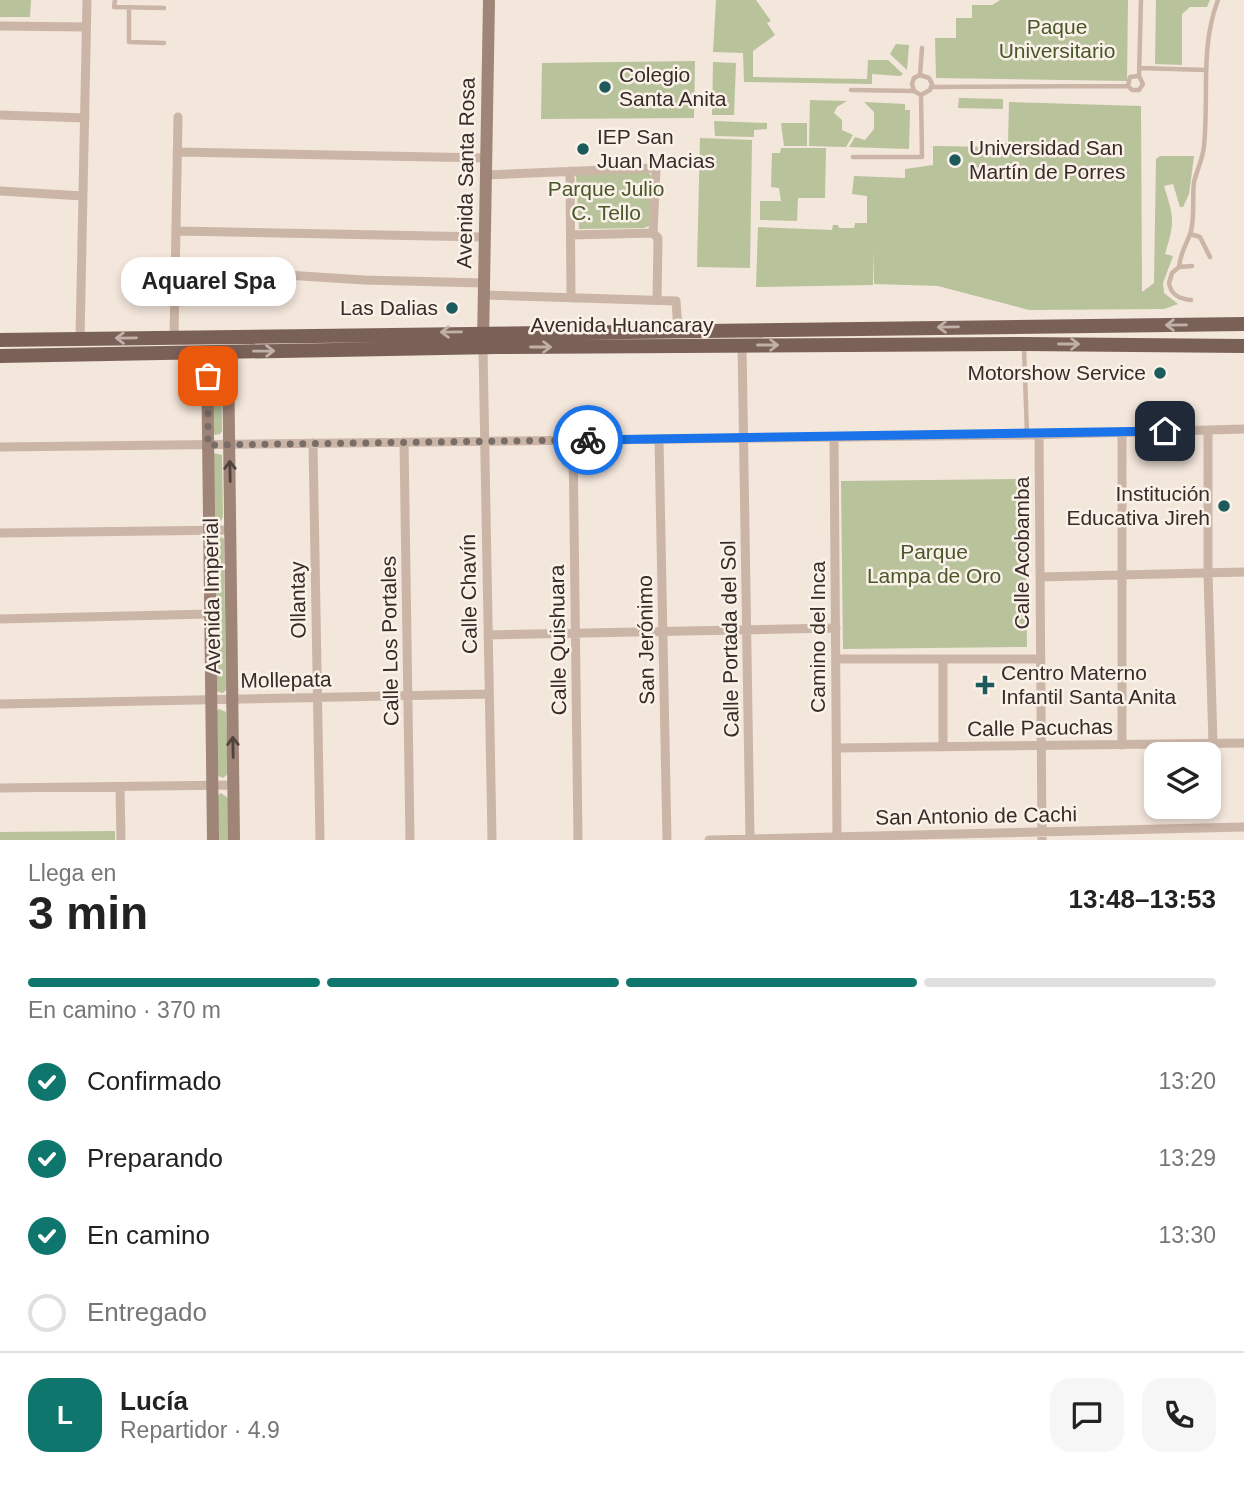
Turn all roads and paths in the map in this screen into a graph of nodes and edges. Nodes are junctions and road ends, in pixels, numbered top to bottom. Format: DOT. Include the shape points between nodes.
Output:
graph roads {
  1 [pos="87,0"];
  2 [pos="115,0"];
  3 [pos="489,0"];
  4 [pos="1141,0"];
  5 [pos="1218,0"];
  6 [pos="129,7"];
  7 [pos="164,8"];
  8 [pos="0,26"];
  9 [pos="86,27"];
  10 [pos="163,43"];
  11 [pos="922,48"];
  12 [pos="1139,68"];
  13 [pos="1206,69"];
  14 [pos="920,75"];
  15 [pos="1139,76"];
  16 [pos="1128,86"];
  17 [pos="931,87"];
  18 [pos="851,90"];
  19 [pos="914,90"];
  20 [pos="921,95"];
  21 [pos="0,115"];
  22 [pos="178,117"];
  23 [pos="85,118"];
  24 [pos="177,152"];
  25 [pos="853,157"];
  26 [pos="486,159"];
  27 [pos="570,171"];
  28 [pos="486,175"];
  29 [pos="0,191"];
  30 [pos="83,196"];
  31 [pos="176,231"];
  32 [pos="653,233"];
  33 [pos="1190,234"];
  34 [pos="571,235"];
  35 [pos="484,237"];
  36 [pos="1210,257"];
  37 [pos="1179,267"];
  38 [pos="1192,267"];
  39 [pos="483,289"];
  40 [pos="571,298"];
  41 [pos="657,300"];
  42 [pos="1191,300"];
  43 [pos="174,301"];
  44 [pos="1244,324"];
  45 [pos="678,330"];
  46 [pos="482,332"];
  47 [pos="174,337"];
  48 [pos="80,339"];
  49 [pos="0,340"];
  50 [pos="1024,344"];
  51 [pos="742,345"];
  52 [pos="1240,347"];
  53 [pos="483,348"];
  54 [pos="207,352"];
  55 [pos="228,352"];
  56 [pos="0,356"];
  57 [pos="1244,429"];
  58 [pos="1208,430"];
  59 [pos="1122,432"];
  60 [pos="1027,435"];
  61 [pos="1039,435"];
  62 [pos="834,437"];
  63 [pos="743,438"];
  64 [pos="659,439"];
  65 [pos="573,440"];
  66 [pos="484,441"];
  67 [pos="404,442"];
  68 [pos="313,443"];
  69 [pos="229,444"];
  70 [pos="208,445"];
  71 [pos="0,447"];
  72 [pos="209,530"];
  73 [pos="230,530"];
  74 [pos="0,533"];
  75 [pos="1244,572"];
  76 [pos="1208,573"];
  77 [pos="1122,575"];
  78 [pos="1040,577"];
  79 [pos="210,614"];
  80 [pos="0,619"];
  81 [pos="836,628"];
  82 [pos="664,630"];
  83 [pos="748,630"];
  84 [pos="575,632"];
  85 [pos="488,635"];
  86 [pos="836,659"];
  87 [pos="943,659"];
  88 [pos="1041,659"];
  89 [pos="489,694"];
  90 [pos="408,696"];
  91 [pos="317,697"];
  92 [pos="233,699"];
  93 [pos="211,700"];
  94 [pos="0,704"];
  95 [pos="1213,742"];
  96 [pos="1244,743"];
  97 [pos="1221,744"];
  98 [pos="1122,745"];
  99 [pos="1144,745"];
  100 [pos="1041,746"];
  101 [pos="943,747"];
  102 [pos="837,748"];
  103 [pos="234,785"];
  104 [pos="212,786"];
  105 [pos="0,788"];
  106 [pos="120,788"];
  107 [pos="1244,827"];
  108 [pos="1042,836"];
  109 [pos="837,837"];
  110 [pos="750,839"];
  111 [pos="121,840"];
  112 [pos="212,840"];
  113 [pos="234,840"];
  114 [pos="320,840"];
  115 [pos="410,840"];
  116 [pos="492,840"];
  117 [pos="578,840"];
  118 [pos="667,840"];
  119 [pos="709,840"];
  1 -- 9 [label="street"];
  2 -- 6 [label="lane" via="114,7"];
  3 -- 26 [label="street, Avenida Santa Rosa"];
  4 -- 12 [label="lane"];
  5 -- 13 [label="lane"];
  6 -- 7 [label="lane"];
  6 -- 10 [label="lane" via="129,42"];
  8 -- 9 [label="street"];
  9 -- 23 [label="street"];
  11 -- 14 [label="lane"];
  12 -- 13 [label="lane"];
  12 -- 15 [label="lane"];
  13 -- 33 [label="lane" via="1204,147 1195,178"];
  14 -- 17 [label="lane" via="929,78"];
  14 -- 19 [label="lane" via="912,81"];
  15 -- 16 [label="lane" via="1130,77"];
  15 -- 16 [label="lane" via="1141,89 1134,91"];
  16 -- 17 [label="lane"];
  17 -- 20 [label="lane"];
  18 -- 19 [label="lane"];
  19 -- 20 [label="lane"];
  20 -- 25 [label="lane" via="922,157"];
  21 -- 23 [label="street"];
  22 -- 24 [label="street"];
  23 -- 30 [label="street"];
  24 -- 26 [label="street"];
  24 -- 31 [label="street"];
  26 -- 28 [label="street, Avenida Santa Rosa"];
  27 -- 28 [label="street"];
  27 -- 32 [label="street" via="656,169"];
  27 -- 34 [label="street"];
  28 -- 35 [label="street, Avenida Santa Rosa"];
  29 -- 30 [label="street"];
  30 -- 48 [label="street"];
  31 -- 35 [label="street"];
  31 -- 43 [label="street"];
  32 -- 34 [label="street"];
  32 -- 41 [label="street" via="658,238"];
  33 -- 36 [label="lane" via="1200,237"];
  33 -- 37 [label="lane"];
  34 -- 40 [label="street"];
  35 -- 39 [label="street, Avenida Santa Rosa"];
  37 -- 38 [label="lane"];
  37 -- 42 [label="lane" via="1170,277 1171,290"];
  39 -- 40 [label="street"];
  39 -- 43 [label="street" via="286,275 195,300"];
  39 -- 46 [label="street, Avenida Santa Rosa"];
  40 -- 41 [label="street"];
  41 -- 45 [label="street" via="676,301"];
  43 -- 47 [label="street"];
  44 -- 45 [label="main road, Avenida Huancaray, one-way"];
  45 -- 46 [label="main road, Avenida Huancaray"];
  46 -- 47 [label="main road, Avenida Huancaray, one-way"];
  46 -- 53 [label="street, Avenida Santa Rosa"];
  47 -- 48 [label="main road, Avenida Huancaray, one-way"];
  48 -- 49 [label="main road, Avenida Huancaray"];
  51 -- 50 [label="main road, Avenida Huancaray, one-way"];
  50 -- 52 [label="main road, Avenida Huancaray, one-way"];
  50 -- 60 [label="lane"];
  53 -- 51 [label="main road, Avenida Huancaray, one-way"];
  51 -- 63 [label="street, Calle Portada del Sol"];
  55 -- 53 [label="main road, Avenida Huancaray, one-way"];
  53 -- 66 [label="street, Calle Chavín"];
  54 -- 55 [label="main road, Avenida Huancaray"];
  54 -- 56 [label="main road, Avenida Huancaray"];
  54 -- 70 [label="street, Avenida Imperial"];
  55 -- 69 [label="street, Avenida Imperial"];
  57 -- 58 [label="street"];
  58 -- 59 [label="street"];
  58 -- 76 [label="street"];
  59 -- 61 [label="street"];
  59 -- 77 [label="street"];
  60 -- 61 [label="street"];
  60 -- 62 [label="street"];
  61 -- 78 [label="street, Calle Acobamba"];
  62 -- 63 [label="street"];
  62 -- 81 [label="street, Camino del Inca"];
  63 -- 64 [label="street"];
  63 -- 83 [label="street, Calle Portada del Sol"];
  64 -- 65 [label="street"];
  64 -- 82 [label="street, San Jerónimo"];
  65 -- 66 [label="street"];
  65 -- 84 [label="street, Calle Quishuara"];
  66 -- 67 [label="street"];
  66 -- 85 [label="street, Calle Chavín"];
  67 -- 68 [label="street"];
  67 -- 90 [label="street, Calle Los Portales"];
  68 -- 69 [label="street"];
  68 -- 91 [label="street, Ollantay"];
  69 -- 70 [label="street"];
  73 -- 69 [label="street, Avenida Imperial, one-way"];
  70 -- 71 [label="street"];
  70 -- 72 [label="street, Avenida Imperial"];
  72 -- 73 [label="street"];
  72 -- 74 [label="street"];
  72 -- 79 [label="street, Avenida Imperial"];
  73 -- 92 [label="street, Avenida Imperial"];
  75 -- 76 [label="street"];
  76 -- 77 [label="street"];
  76 -- 95 [label="street"];
  77 -- 78 [label="street"];
  77 -- 98 [label="street"];
  78 -- 88 [label="street, Calle Acobamba"];
  79 -- 80 [label="street"];
  79 -- 93 [label="street, Avenida Imperial"];
  81 -- 83 [label="street"];
  81 -- 86 [label="street, Camino del Inca"];
  82 -- 83 [label="street"];
  82 -- 84 [label="street"];
  82 -- 118 [label="street, San Jerónimo"];
  83 -- 110 [label="street, Calle Portada del Sol"];
  84 -- 85 [label="street"];
  84 -- 117 [label="street, Calle Quishuara"];
  85 -- 89 [label="street, Calle Chavín"];
  86 -- 87 [label="street"];
  86 -- 102 [label="street, Camino del Inca"];
  87 -- 88 [label="street"];
  87 -- 101 [label="street"];
  88 -- 100 [label="street, Calle Acobamba"];
  89 -- 90 [label="street, Mollepata"];
  89 -- 116 [label="street, Calle Chavín"];
  90 -- 91 [label="street, Mollepata"];
  90 -- 115 [label="street, Calle Los Portales"];
  91 -- 92 [label="street, Mollepata"];
  91 -- 114 [label="street, Ollantay"];
  92 -- 93 [label="street, Mollepata"];
  103 -- 92 [label="street, Avenida Imperial, one-way"];
  93 -- 94 [label="street, Mollepata"];
  93 -- 104 [label="street, Avenida Imperial"];
  96 -- 97 [label="street, Calle Pacuchas"];
  98 -- 99 [label="street, Calle Pacuchas"];
  98 -- 100 [label="street, Calle Pacuchas"];
  100 -- 101 [label="street, Calle Pacuchas"];
  100 -- 108 [label="street, Calle Acobamba"];
  101 -- 102 [label="street, Calle Pacuchas"];
  102 -- 109 [label="street, Camino del Inca"];
  103 -- 104 [label="street"];
  103 -- 113 [label="street, Avenida Imperial"];
  104 -- 106 [label="street"];
  104 -- 112 [label="street, Avenida Imperial"];
  105 -- 106 [label="street"];
  106 -- 111 [label="street"];
  107 -- 108 [label="street, San Antonio de Cachi"];
  108 -- 109 [label="street, San Antonio de Cachi"];
  109 -- 110 [label="street, San Antonio de Cachi"];
  110 -- 119 [label="street, San Antonio de Cachi"];
}
